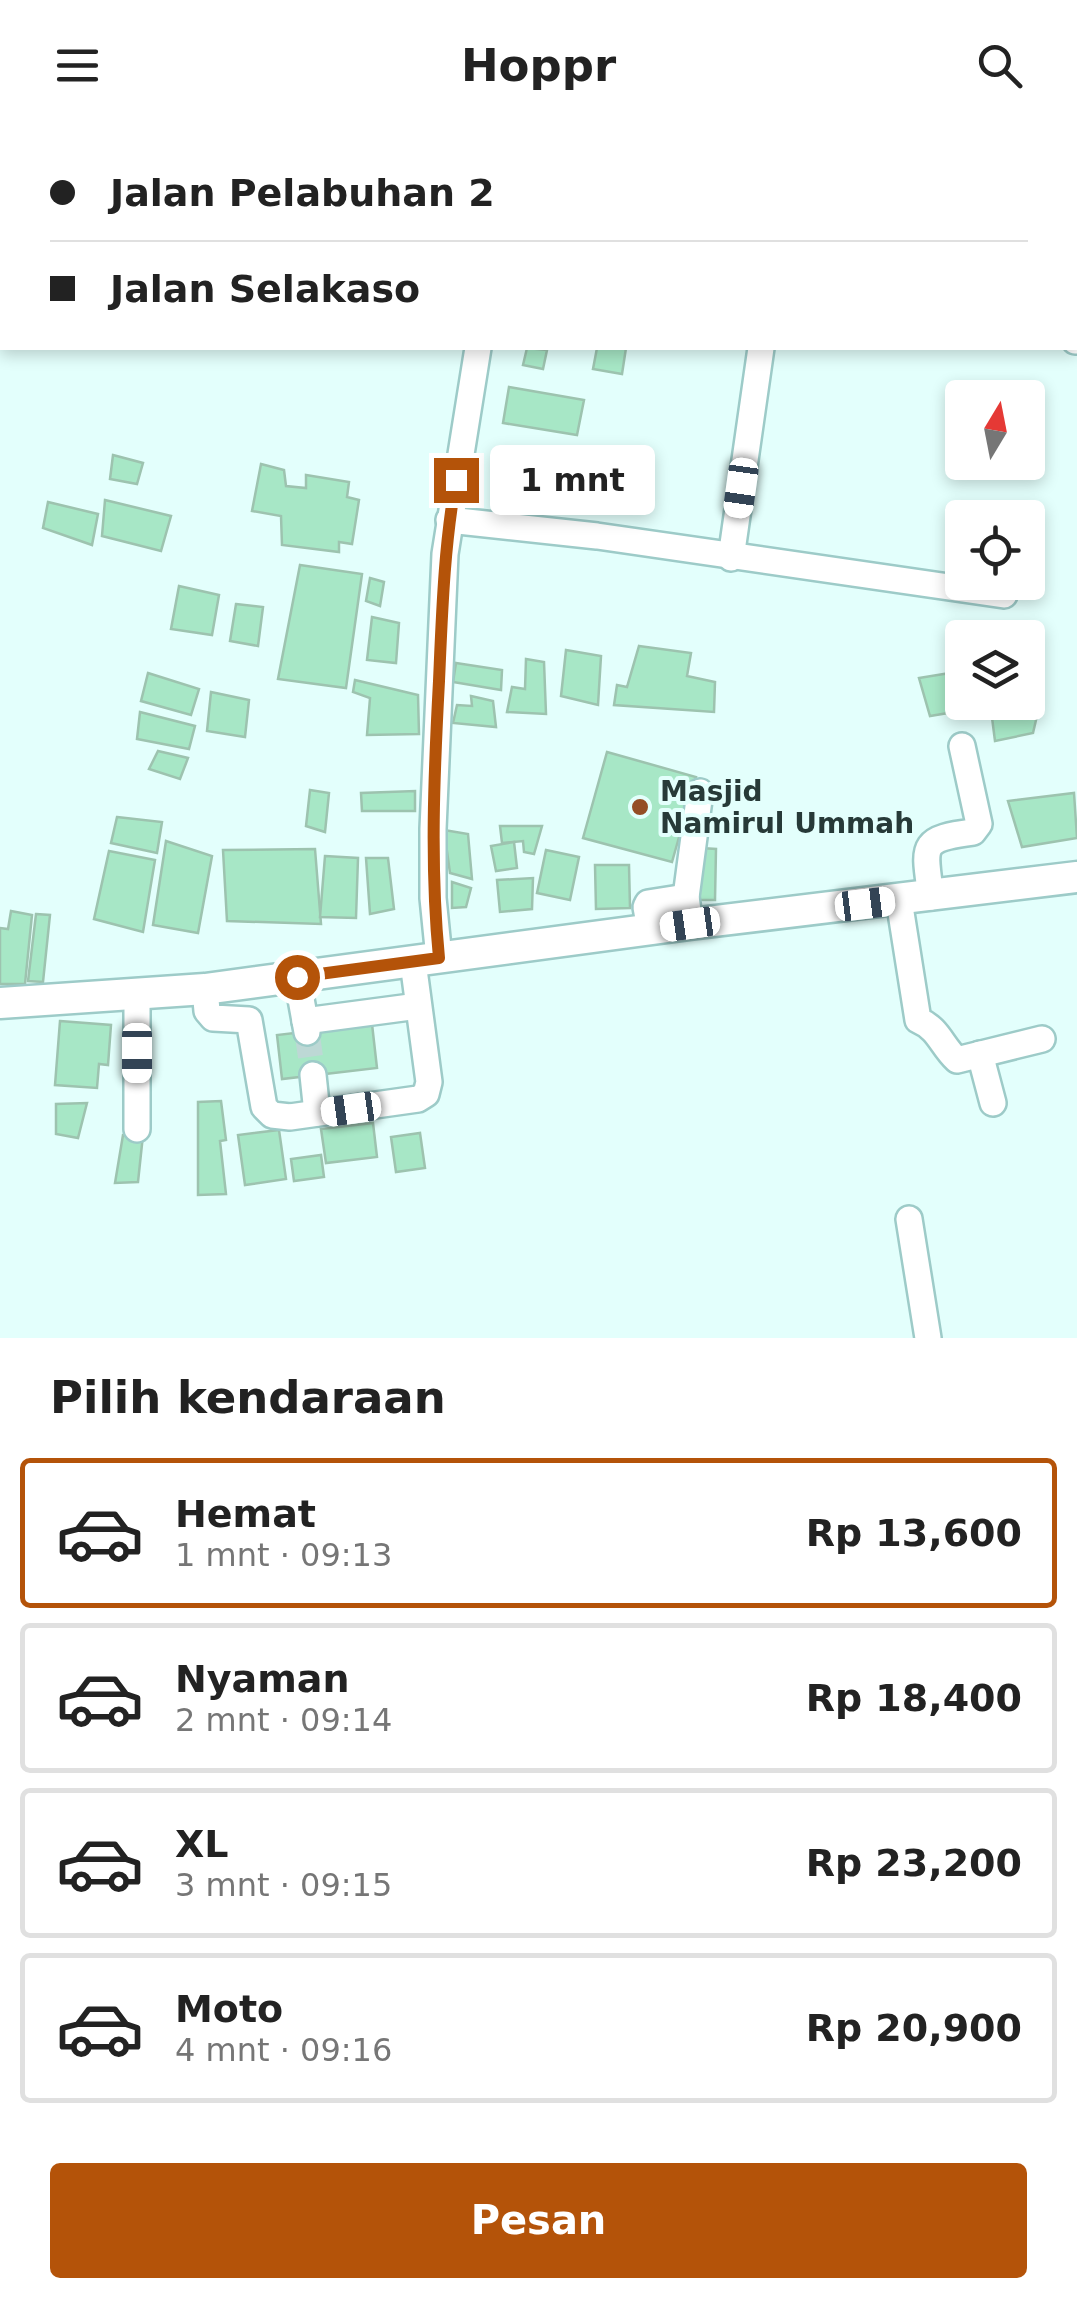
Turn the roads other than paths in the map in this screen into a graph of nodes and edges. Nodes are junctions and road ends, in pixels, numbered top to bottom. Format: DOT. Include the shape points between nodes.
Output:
graph roads {
  1 [pos="478,350"];
  2 [pos="761,350"];
  3 [pos="449,520"];
  4 [pos="731,558"];
  5 [pos="945,587"];
  6 [pos="962,746"];
  7 [pos="700,792"];
  8 [pos="1077,877"];
  9 [pos="931,896"];
  10 [pos="899,900"];
  11 [pos="688,910"];
  12 [pos="426,960"];
  13 [pos="297,977"];
  14 [pos="205,989"];
  15 [pos="137,995"];
  16 [pos="0,1003"];
  17 [pos="418,1006"];
  18 [pos="1042,1039"];
  19 [pos="980,1054"];
  20 [pos="313,1076"];
  21 [pos="992,1103"];
  22 [pos="317,1114"];
  23 [pos="137,1128"];
  24 [pos="909,1219"];
  25 [pos="928,1338"];
  1 -- 3 [label="street"];
  2 -- 4 [label="street"];
  3 -- 4 [label="street"];
  3 -- 12 [label="street"];
  4 -- 5 [label="street"];
  6 -- 9 [label="street" via="979,824 973,832 940,836 930,844"];
  7 -- 11 [label="street"];
  8 -- 9 [label="main road"];
  9 -- 10 [label="main road"];
  10 -- 11 [label="main road"];
  10 -- 19 [label="street" via="918,1020 937,1030 957,1060"];
  11 -- 12 [label="main road" via="650,929"];
  12 -- 13 [label="main road"];
  12 -- 17 [label="street"];
  13 -- 14 [label="main road"];
  13 -- 17 [label="street" via="306,1026"];
  14 -- 15 [label="main road"];
  14 -- 22 [label="street" via="212,1018 249,1020 268,1112"];
  15 -- 16 [label="main road"];
  15 -- 23 [label="street"];
  17 -- 22 [label="street" via="429,1082 422,1098"];
  18 -- 19 [label="street"];
  19 -- 21 [label="street"];
  20 -- 22 [label="street"];
  24 -- 25 [label="street"];
}
